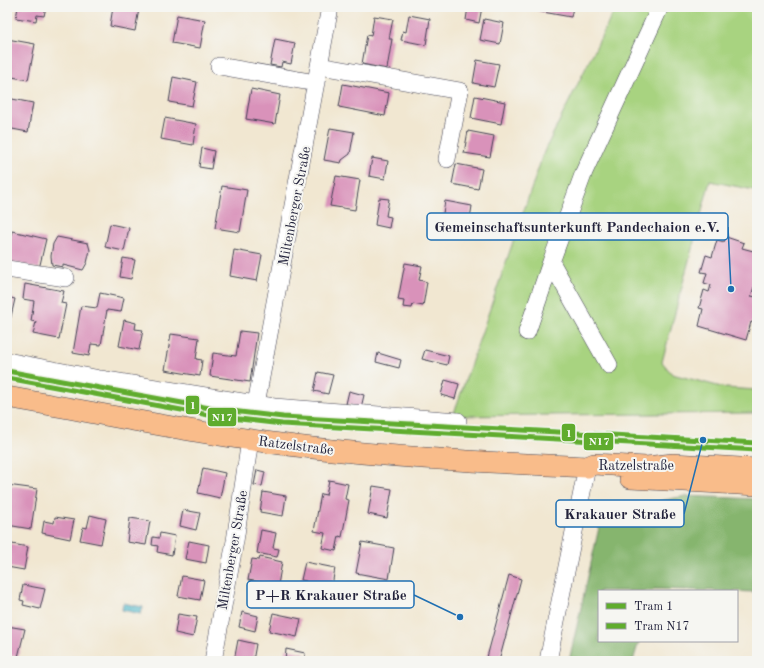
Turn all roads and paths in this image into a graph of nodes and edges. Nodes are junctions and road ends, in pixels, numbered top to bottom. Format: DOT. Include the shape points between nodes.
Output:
graph roads {
  1 [pos="330,7"];
  2 [pos="660,7"];
  3 [pos="219,66"];
  4 [pos="320,66"];
  5 [pos="316,83"];
  6 [pos="447,159"];
  7 [pos="551,262"];
  8 [pos="7,269"];
  9 [pos="66,278"];
  10 [pos="528,332"];
  11 [pos="7,361"];
  12 [pos="609,365"];
  13 [pos="7,397"];
  14 [pos="256,404"];
  15 [pos="458,421"];
  16 [pos="250,440"];
  17 [pos="588,467"];
  18 [pos="757,469"];
  19 [pos="757,485"];
  20 [pos="213,661"];
  21 [pos="548,661"];
  1 -- 4 [label="street, Miltenberger Straße"];
  2 -- 7 [label="street" via="584,172"];
  3 -- 5 [label="street"];
  4 -- 5 [label="street, Miltenberger Straße"];
  4 -- 6 [label="street" via="460,91"];
  5 -- 14 [label="street, Miltenberger Straße"];
  7 -- 10 [label="street"];
  7 -- 12 [label="street"];
  8 -- 9 [label="street"];
  11 -- 14 [label="street"];
  13 -- 16 [label="main road, Ratzelstraße"];
  14 -- 15 [label="street"];
  16 -- 17 [label="main road, Ratzelstraße" via="409,457"];
  16 -- 20 [label="street, Miltenberger Straße"];
  17 -- 18 [label="main road, Ratzelstraße" via="594,464 673,464"];
  17 -- 19 [label="main road, Ratzelstraße" via="605,476"];
  17 -- 21 [label="street"];
}
